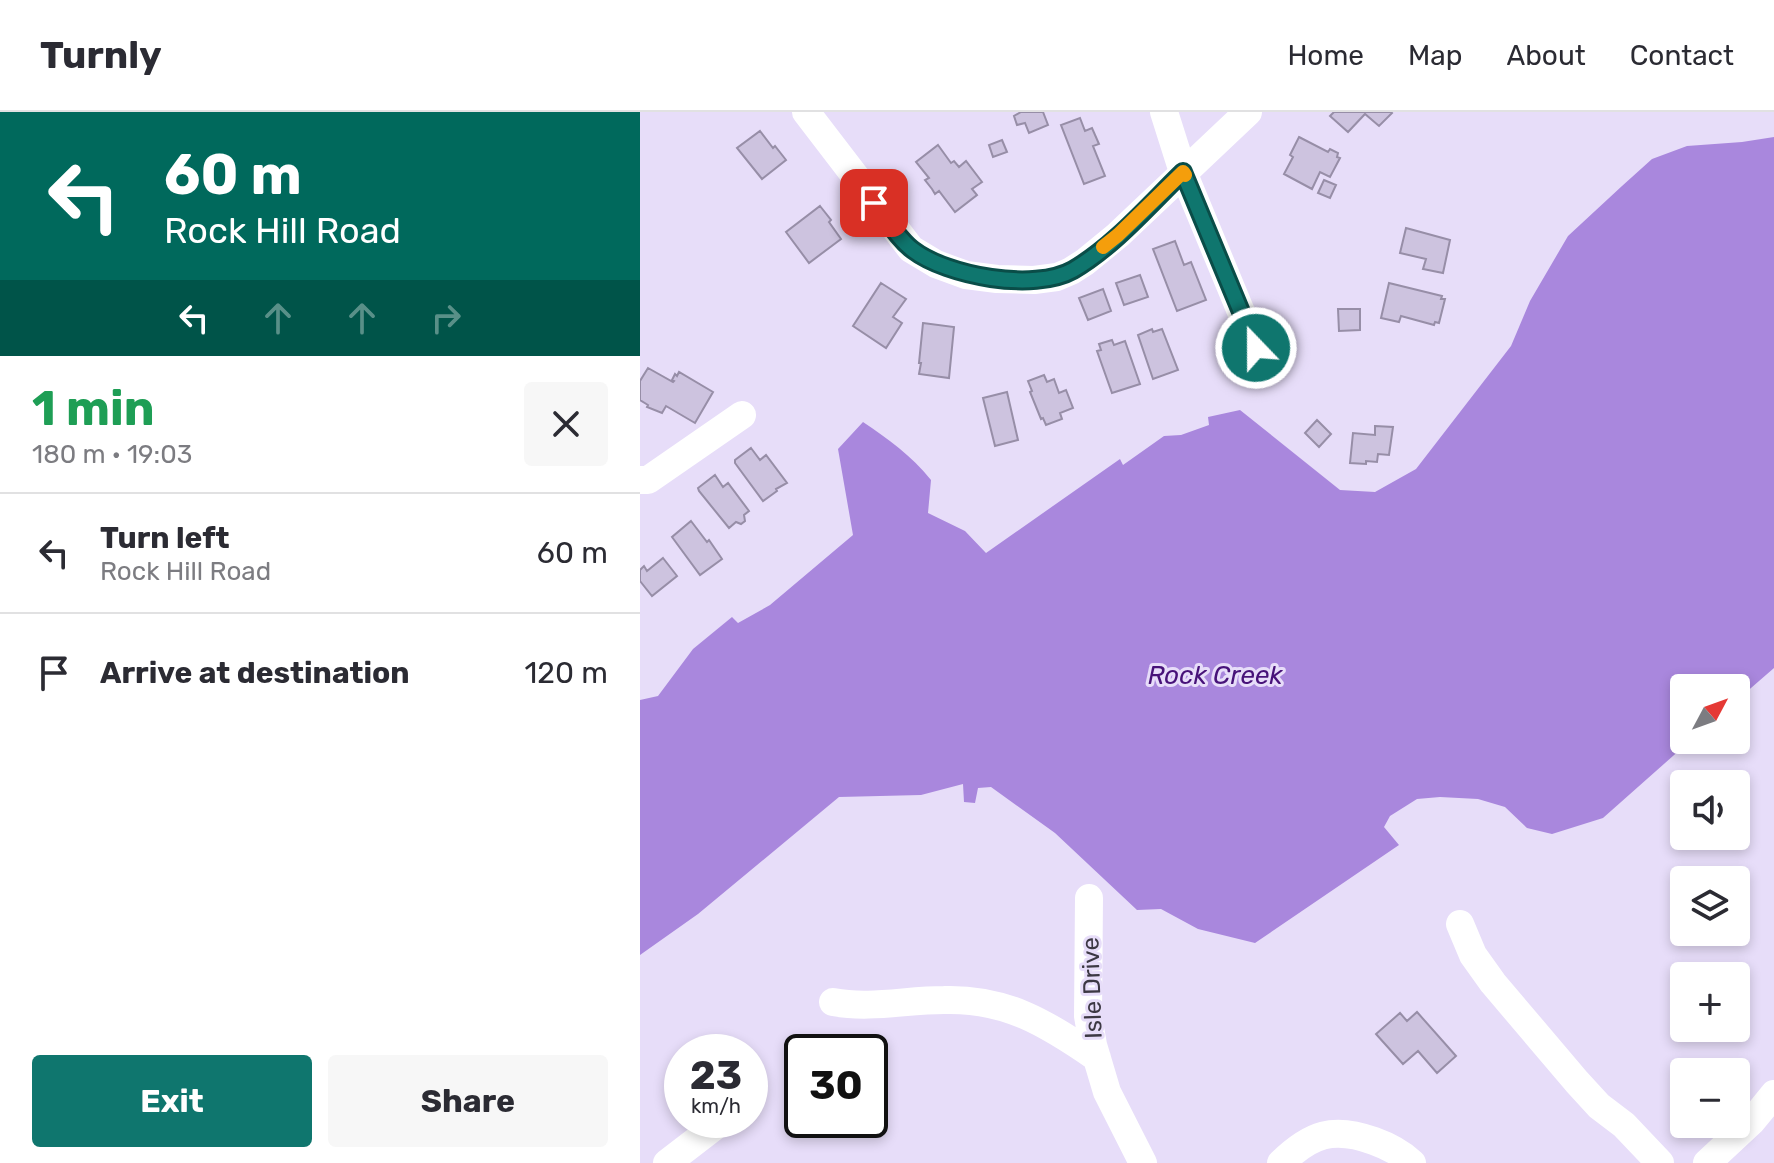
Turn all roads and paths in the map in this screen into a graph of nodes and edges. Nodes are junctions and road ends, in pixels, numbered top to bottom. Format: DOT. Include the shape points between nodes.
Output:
graph roads {
  1 [pos="806,112"];
  2 [pos="1164,112"];
  3 [pos="1248,112"];
  4 [pos="1183,172"];
  5 [pos="1256,348"];
  6 [pos="742,415"];
  7 [pos="640,480"];
  8 [pos="1089,898"];
  9 [pos="1460,924"];
  10 [pos="833,1002"];
  11 [pos="1097,1058"];
  12 [pos="1774,1094"];
  13 [pos="700,1138"];
  14 [pos="667,1163"];
  15 [pos="1143,1163"];
  16 [pos="1281,1163"];
  17 [pos="1412,1163"];
  18 [pos="1660,1163"];
  19 [pos="1707,1163"];
  1 -- 4 [label="street" via="911,249 966,275 1034,280 1071,271 1118,235"];
  2 -- 4 [label="street"];
  3 -- 4 [label="street"];
  4 -- 5 [label="street"];
  6 -- 7 [label="street" via="648,480"];
  8 -- 11 [label="street, Isle Drive" via="1088,1016"];
  9 -- 18 [label="street" via="1473,955 1530,1027 1599,1106"];
  10 -- 11 [label="street" via="866,1007 946,999 1009,1008 1053,1028"];
  11 -- 15 [label="street, Isle Drive" via="1107,1092"];
  12 -- 19 [label="street"];
  13 -- 14 [label="street"];
  16 -- 17 [label="street" via="1312,1139 1334,1132 1382,1144"];
}
